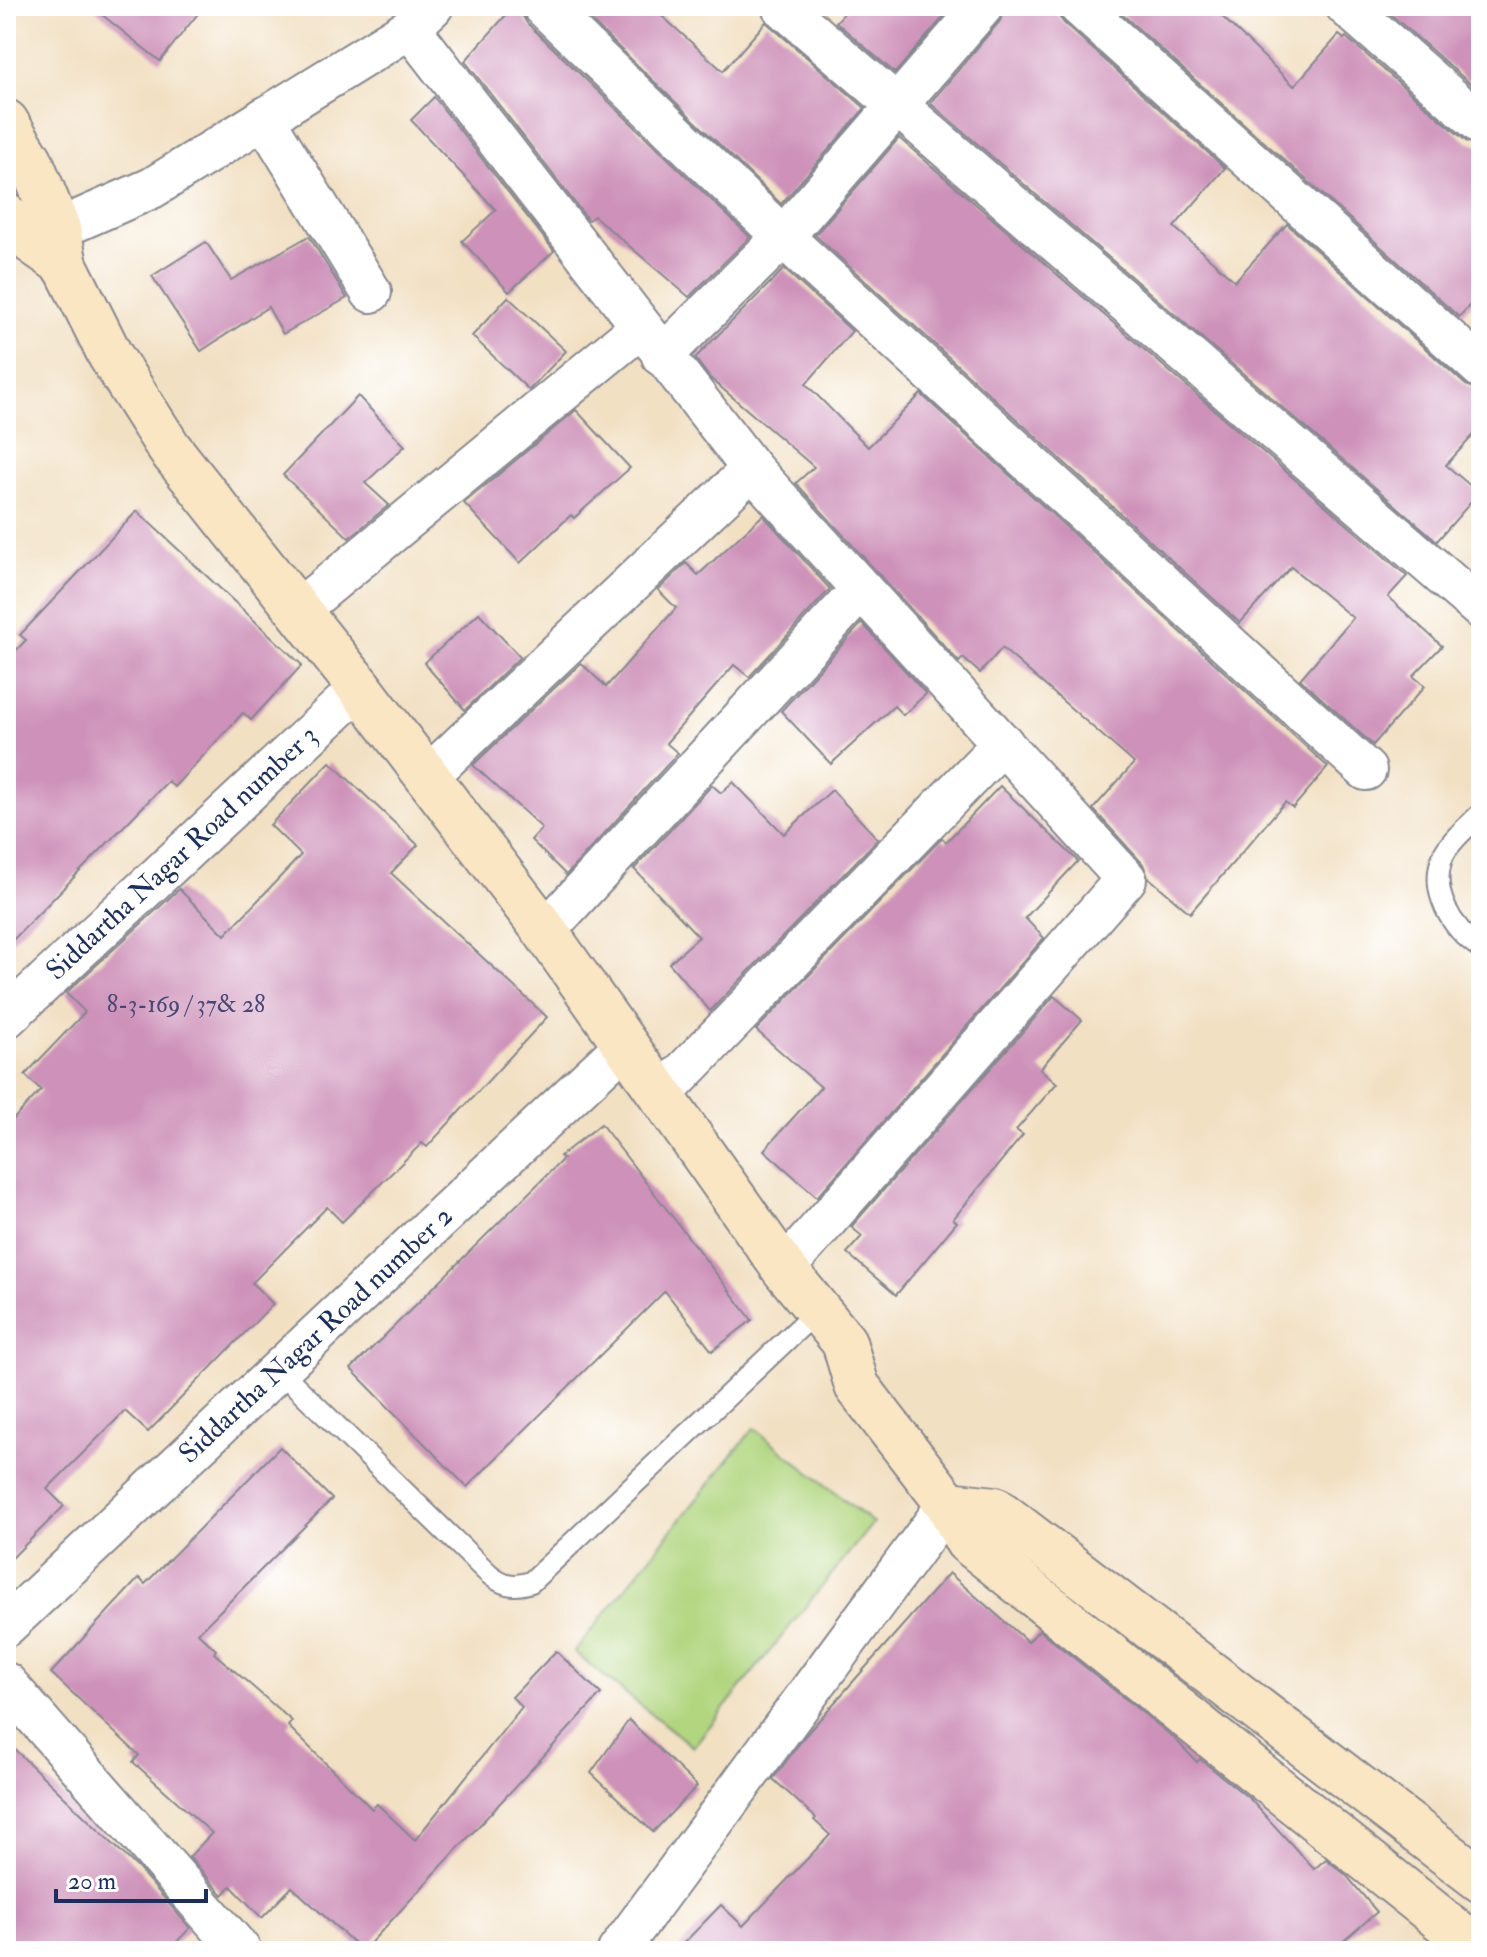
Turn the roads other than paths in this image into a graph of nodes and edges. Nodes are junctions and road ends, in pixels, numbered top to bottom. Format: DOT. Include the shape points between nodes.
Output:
graph roads {
  1 [pos="543,6"];
  2 [pos="782,6"];
  3 [pos="983,6"];
  4 [pos="1079,6"];
  5 [pos="1346,6"];
  6 [pos="421,17"];
  7 [pos="896,107"];
  8 [pos="264,118"];
  9 [pos="6,122"];
  10 [pos="1481,124"];
  11 [pos="783,237"];
  12 [pos="40,238"];
  13 [pos="371,292"];
  14 [pos="652,341"];
  15 [pos="1481,368"];
  16 [pos="752,469"];
  17 [pos="861,590"];
  18 [pos="1481,609"];
  19 [pos="298,610"];
  20 [pos="360,688"];
  21 [pos="1003,743"];
  22 [pos="1366,770"];
  23 [pos="427,777"];
  24 [pos="1481,813"];
  25 [pos="545,931"];
  26 [pos="1481,948"];
  27 [pos="13,998"];
  28 [pos="626,1044"];
  29 [pos="662,1094"];
  30 [pos="784,1269"];
  31 [pos="818,1310"];
  32 [pos="279,1370"];
  33 [pos="948,1504"];
  34 [pos="6,1626"];
  35 [pos="6,1683"];
  36 [pos="1481,1880"];
  37 [pos="1470,1944"];
  38 [pos="241,1951"];
  39 [pos="618,1951"];
  1 -- 11 [label="street"];
  2 -- 7 [label="street"];
  3 -- 7 [label="street"];
  4 -- 15 [label="street"];
  5 -- 10 [label="street"];
  6 -- 8 [label="street"];
  6 -- 14 [label="street"];
  7 -- 11 [label="street"];
  7 -- 18 [label="street"];
  8 -- 12 [label="street" via="152,188"];
  8 -- 13 [label="street"];
  9 -- 12 [label="main road" via="30,160"];
  11 -- 14 [label="street"];
  11 -- 22 [label="street"];
  12 -- 19 [label="main road" via="169,448"];
  14 -- 16 [label="street"];
  14 -- 19 [label="street"];
  16 -- 17 [label="street"];
  16 -- 23 [label="street"];
  17 -- 21 [label="street"];
  17 -- 25 [label="street"];
  19 -- 20 [label="main road"];
  20 -- 23 [label="main road"];
  20 -- 27 [label="street, Siddartha Nagar Road number 3"];
  21 -- 29 [label="street"];
  21 -- 30 [label="street" via="1126,879"];
  23 -- 25 [label="main road"];
  24 -- 26 [label="lane" via="1444,854 1437,885 1449,915"];
  25 -- 28 [label="main road"];
  28 -- 29 [label="main road"];
  28 -- 32 [label="street, Siddartha Nagar Road number 2"];
  29 -- 30 [label="main road"];
  30 -- 31 [label="main road"];
  31 -- 32 [label="lane" via="522,1585 501,1584 488,1573"];
  31 -- 33 [label="main road" via="844,1342 857,1386"];
  32 -- 34 [label="street, Siddartha Nagar Road number 2"];
  33 -- 36 [label="main road" via="995,1509"];
  33 -- 37 [label="main road" via="967,1541"];
  33 -- 39 [label="street"];
  35 -- 38 [label="street"];
}
